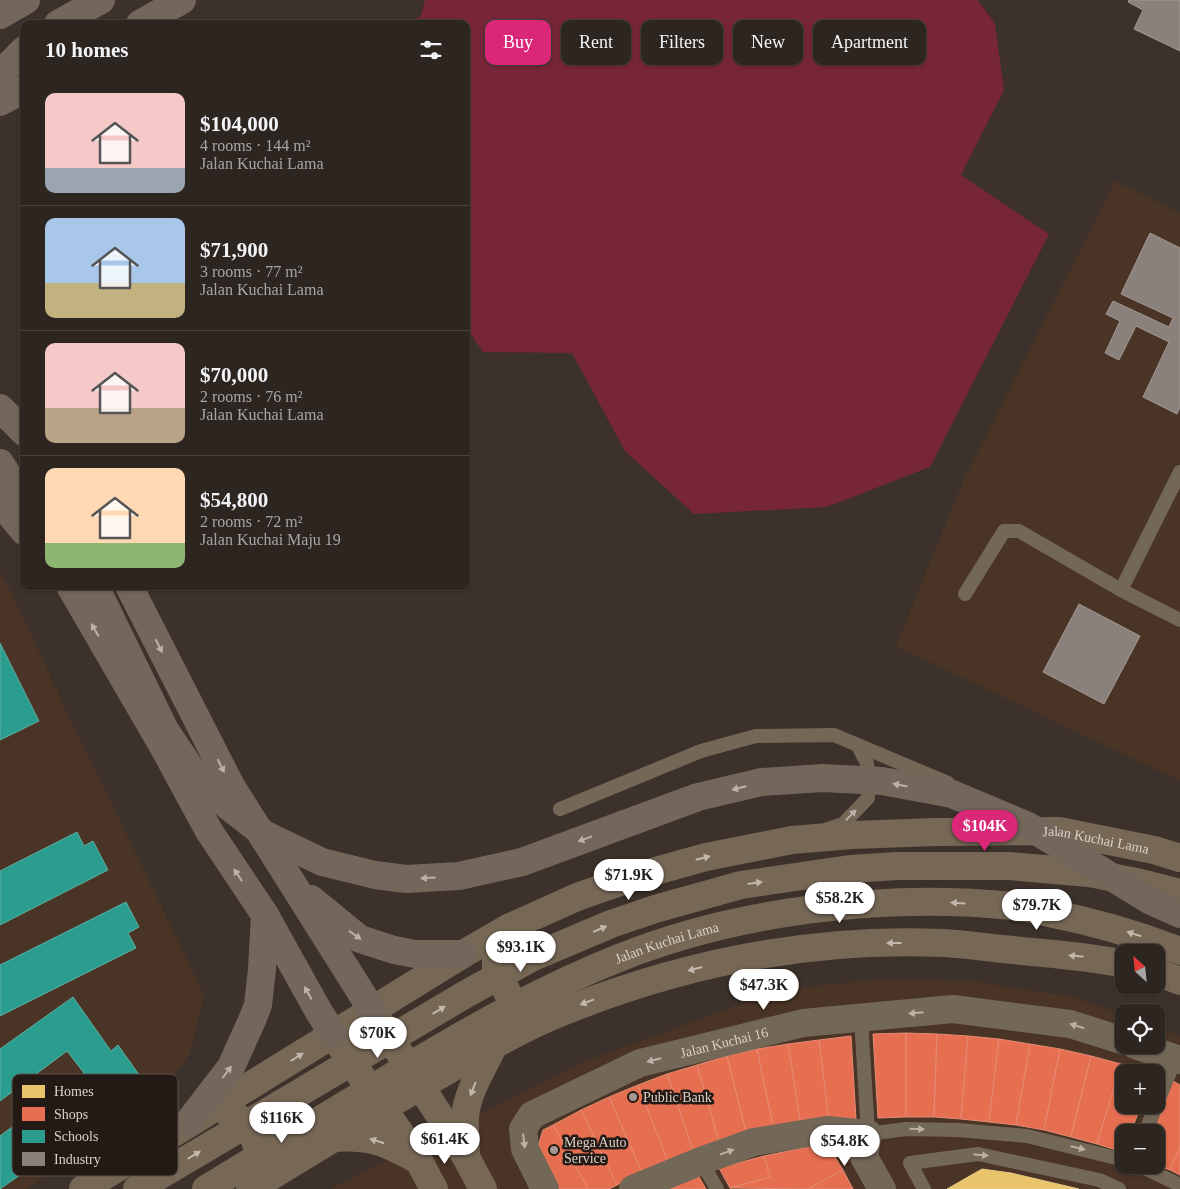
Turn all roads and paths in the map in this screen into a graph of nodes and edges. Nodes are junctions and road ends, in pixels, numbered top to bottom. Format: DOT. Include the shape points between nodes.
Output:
graph roads {
  1 [pos="26,0"];
  2 [pos="100,0"];
  3 [pos="182,0"];
  4 [pos="187,0"];
  5 [pos="0,15"];
  6 [pos="65,20"];
  7 [pos="147,20"];
  8 [pos="169,20"];
  9 [pos="20,54"];
  10 [pos="0,74"];
  11 [pos="20,91"];
  12 [pos="0,102"];
  13 [pos="0,408"];
  14 [pos="20,428"];
  15 [pos="0,442"];
  16 [pos="0,463"];
  17 [pos="20,463"];
  18 [pos="1180,472"];
  19 [pos="20,494"];
  20 [pos="0,502"];
  21 [pos="20,526"];
  22 [pos="72,590"];
  23 [pos="97,590"];
  24 [pos="131,590"];
  25 [pos="1121,590"];
  26 [pos="965,594"];
  27 [pos="1180,620"];
  28 [pos="858,746"];
  29 [pos="560,809"];
  30 [pos="1059,830"];
  31 [pos="792,840"];
  32 [pos="1180,858"];
  33 [pos="291,882"];
  34 [pos="1180,893"];
  35 [pos="1180,914"];
  36 [pos="264,915"];
  37 [pos="508,928"];
  38 [pos="1180,951"];
  39 [pos="463,954"];
  40 [pos="1115,962"];
  41 [pos="1165,975"];
  42 [pos="1180,981"];
  43 [pos="372,1010"];
  44 [pos="548,1018"];
  45 [pos="861,1018"];
  46 [pos="333,1034"];
  47 [pos="1115,1038"];
  48 [pos="494,1045"];
  49 [pos="1163,1054"];
  50 [pos="1178,1059"];
  51 [pos="420,1086"];
  52 [pos="382,1107"];
  53 [pos="210,1110"];
  54 [pos="187,1124"];
  55 [pos="1149,1124"];
  56 [pos="178,1130"];
  57 [pos="868,1134"];
  58 [pos="332,1138"];
  59 [pos="466,1157"];
  60 [pos="1115,1157"];
  61 [pos="419,1161"];
  62 [pos="702,1161"];
  63 [pos="178,1165"];
  64 [pos="1157,1174"];
  65 [pos="104,1176"];
  66 [pos="159,1176"];
  67 [pos="1180,1185"];
  68 [pos="252,1188"];
  69 [pos="83,1189"];
  70 [pos="137,1189"];
  71 [pos="206,1189"];
  72 [pos="434,1189"];
  73 [pos="483,1189"];
  74 [pos="545,1189"];
  75 [pos="633,1189"];
  76 [pos="717,1189"];
  77 [pos="882,1189"];
  78 [pos="924,1189"];
  79 [pos="1119,1189"];
  1 -- 5 [label="highway"];
  2 -- 6 [label="highway"];
  3 -- 7 [label="highway"];
  4 -- 8 [label="highway"];
  9 -- 10 [label="highway"];
  11 -- 12 [label="highway"];
  13 -- 14 [label="highway"];
  15 -- 17 [label="highway"];
  16 -- 19 [label="highway"];
  18 -- 25 [label="lane"];
  20 -- 21 [label="highway"];
  36 -- 22 [label="highway, one-way" via="209,831"];
  35 -- 23 [label="highway, one-way, bridge" via="1151,902 1028,826 952,794 882,781 823,778 761,782 698,797 522,862 459,876 406,879 322,862 264,834 228,807 193,772 165,730"];
  24 -- 33 [label="highway, one-way" via="231,786"];
  25 -- 26 [label="lane" via="1018,531 1004,531"];
  25 -- 27 [label="lane"];
  28 -- 29 [label="lane" via="834,735 756,736 701,751"];
  28 -- 30 [label="lane"];
  31 -- 28 [label="lane, one-way" via="843,824 868,798 867,762"];
  30 -- 31 [label="main road, Jalan Kuchai Lama" via="852,835"];
  30 -- 32 [label="main road, Jalan Kuchai Lama"];
  37 -- 31 [label="main road, Jalan Kuchai Lama, one-way" via="577,897 634,877 706,857"];
  33 -- 39 [label="highway, one-way" via="360,939 415,954"];
  33 -- 43 [label="highway"];
  63 -- 34 [label="main road, one-way, bridge" via="524,962 611,924 741,885 850,869 1009,866 1089,873"];
  46 -- 36 [label="highway, one-way"];
  54 -- 36 [label="highway, one-way" via="231,1067 258,1005"];
  37 -- 39 [label="main road, Jalan Kuchai Lama"];
  37 -- 44 [label="main road" via="496,958 496,970 511,1000 528,1014"];
  38 -- 71 [label="main road, Jalan Kuchai Lama, one-way, bridge" via="1089,920 1014,906 871,903 742,921 651,946 540,993 439,1048"];
  39 -- 43 [label="main road, Jalan Kuchai Lama"];
  40 -- 44 [label="main road, one-way" via="943,943 872,943 792,949 742,957 626,987"];
  41 -- 42 [label="main road"];
  43 -- 46 [label="main road, Jalan Kuchai Lama"];
  43 -- 51 [label="main road"];
  44 -- 48 [label="main road"];
  47 -- 45 [label="street, Jalan Kuchai 16, one-way" via="1070,1024 953,1009"];
  45 -- 57 [label="lane"];
  45 -- 74 [label="street, Jalan Kuchai 16, one-way" via="803,1024 640,1063 532,1115 523,1130 525,1149"];
  46 -- 52 [label="main road"];
  53 -- 46 [label="main road, Jalan Kuchai Lama, one-way"];
  48 -- 51 [label="main road"];
  48 -- 59 [label="main road, one-way" via="476,1080 467,1107"];
  49 -- 50 [label="street"];
  50 -- 55 [label="lane"];
  51 -- 52 [label="main road"];
  51 -- 59 [label="main road"];
  52 -- 58 [label="main road"];
  52 -- 61 [label="main road"];
  53 -- 54 [label="main road, Jalan Kuchai Lama"];
  53 -- 68 [label="main road" via="232,1112 252,1129 262,1166"];
  54 -- 56 [label="main road, Jalan Kuchai Lama"];
  57 -- 60 [label="lane, one-way" via="906,1129 1017,1135"];
  62 -- 57 [label="street, one-way" via="754,1142 827,1130"];
  57 -- 77 [label="street" via="864,1157"];
  61 -- 58 [label="main road, one-way" via="371,1139"];
  58 -- 68 [label="main road"];
  59 -- 73 [label="main road"];
  61 -- 72 [label="main road"];
  62 -- 75 [label="street"];
  62 -- 76 [label="lane"];
  64 -- 67 [label="lane"];
  65 -- 69 [label="main road, Jalan Kuchai Lama"];
  70 -- 66 [label="main road, one-way, bridge"];
  78 -- 79 [label="lane, one-way" via="910,1163 978,1154 1099,1180"];
}
